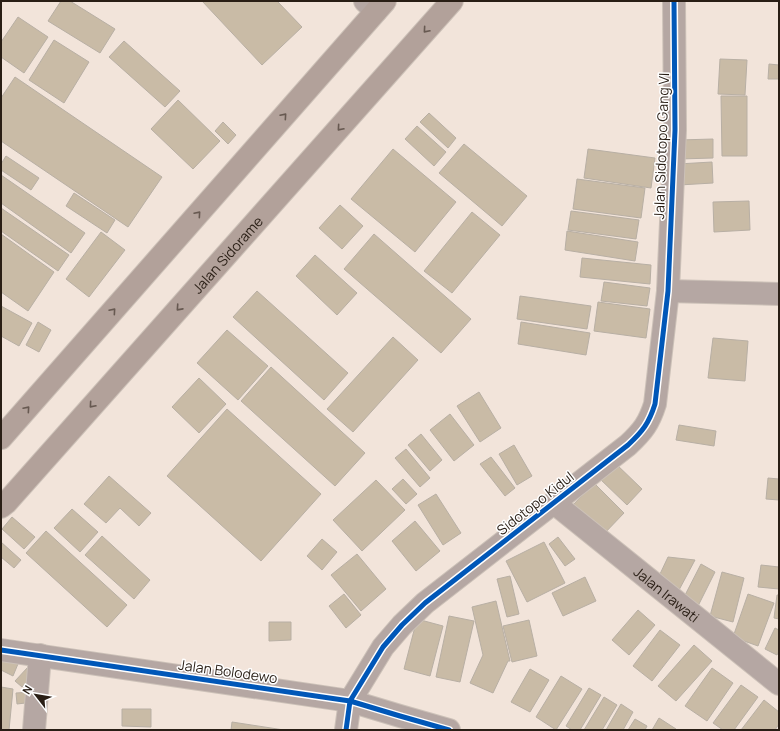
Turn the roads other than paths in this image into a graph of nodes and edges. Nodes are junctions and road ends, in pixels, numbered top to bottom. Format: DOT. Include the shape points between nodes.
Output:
graph roads {
  1 [pos="452,1"];
  2 [pos="674,1"];
  3 [pos="375,4"];
  4 [pos="668,292"];
  5 [pos="779,294"];
  6 [pos="1,438"];
  7 [pos="554,503"];
  8 [pos="1,507"];
  9 [pos="1,650"];
  10 [pos="40,656"];
  11 [pos="779,684"];
  12 [pos="350,701"];
  13 [pos="34,730"];
  14 [pos="346,730"];
  15 [pos="449,730"];
  1 -- 8 [label="highway, Jalan Sidorame, one-way"];
  2 -- 4 [label="street, Jalan Sidotopo Gang VI" via="675,130"];
  6 -- 3 [label="highway, one-way"];
  4 -- 5 [label="street"];
  4 -- 7 [label="street, Sidotopo Kidul" via="655,404 645,428 639,436"];
  7 -- 11 [label="street, Jalan Irawati"];
  7 -- 12 [label="street, Sidotopo Kidul" via="425,603 383,647"];
  9 -- 10 [label="street, Jalan Bolodewo"];
  10 -- 12 [label="street, Jalan Bolodewo"];
  10 -- 13 [label="street"];
  12 -- 14 [label="street"];
  12 -- 15 [label="street, Jalan Bolodewo"];
}
